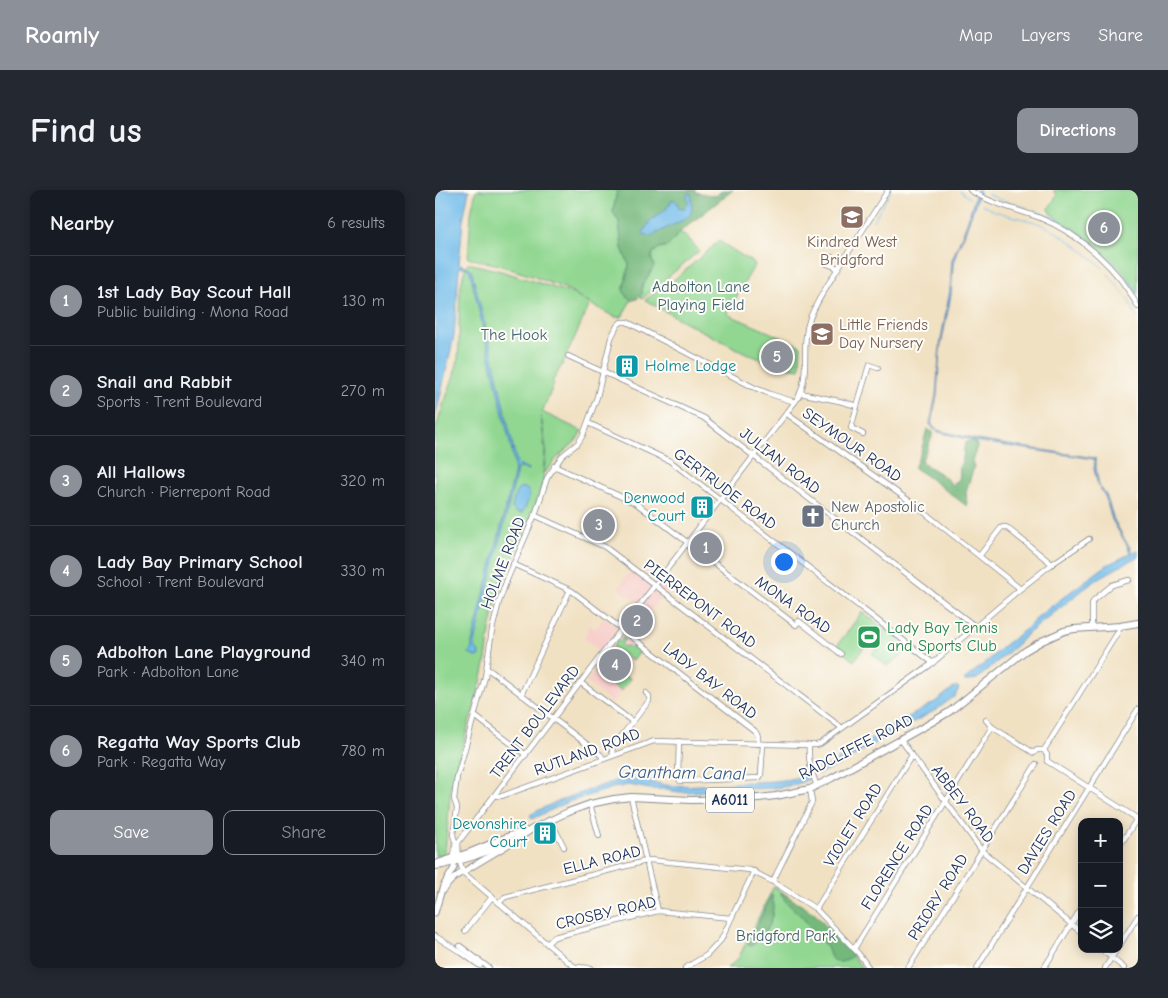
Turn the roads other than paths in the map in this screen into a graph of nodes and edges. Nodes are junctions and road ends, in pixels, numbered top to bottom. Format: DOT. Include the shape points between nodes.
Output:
graph roads {
  1 [pos="888,190"];
  2 [pos="969,190"];
  3 [pos="832,257"];
  4 [pos="838,268"];
  5 [pos="1138,307"];
  6 [pos="568,356"];
  7 [pos="878,368"];
  8 [pos="603,372"];
  9 [pos="800,393"];
  10 [pos="795,402"];
  11 [pos="857,406"];
  12 [pos="787,414"];
  13 [pos="588,423"];
  14 [pos="863,434"];
  15 [pos="754,457"];
  16 [pos="554,466"];
  17 [pos="721,500"];
  18 [pos="535,515"];
  19 [pos="1089,539"];
  20 [pos="688,543"];
  21 [pos="980,555"];
  22 [pos="513,564"];
  23 [pos="1052,564"];
  24 [pos="1129,580"];
  25 [pos="655,586"];
  26 [pos="570,590"];
  27 [pos="1019,590"];
  28 [pos="1138,623"];
  29 [pos="1120,626"];
  30 [pos="975,627"];
  31 [pos="1092,627"];
  32 [pos="622,629"];
  33 [pos="841,654"];
  34 [pos="933,663"];
  35 [pos="487,669"];
  36 [pos="581,683"];
  37 [pos="646,693"];
  38 [pos="521,695"];
  39 [pos="1138,709"];
  40 [pos="475,716"];
  41 [pos="553,719"];
  42 [pos="986,720"];
  43 [pos="633,722"];
  44 [pos="992,727"];
  45 [pos="842,728"];
  46 [pos="901,740"];
  47 [pos="679,741"];
  48 [pos="760,744"];
  49 [pos="809,745"];
  50 [pos="1044,750"];
  51 [pos="526,755"];
  52 [pos="912,755"];
  53 [pos="614,756"];
  54 [pos="603,759"];
  55 [pos="1034,759"];
  56 [pos="1047,761"];
  57 [pos="817,786"];
  58 [pos="810,788"];
  59 [pos="1089,788"];
  60 [pos="495,795"];
  61 [pos="631,797"];
  62 [pos="946,803"];
  63 [pos="589,804"];
  64 [pos="1138,818"];
  65 [pos="550,819"];
  66 [pos="532,829"];
  67 [pos="454,830"];
  68 [pos="599,836"];
  69 [pos="463,837"];
  70 [pos="514,841"];
  71 [pos="1123,841"];
  72 [pos="458,843"];
  73 [pos="565,847"];
  74 [pos="982,851"];
  75 [pos="452,860"];
  76 [pos="646,860"];
  77 [pos="435,865"];
  78 [pos="463,872"];
  79 [pos="754,872"];
  80 [pos="448,877"];
  81 [pos="773,881"];
  82 [pos="1027,888"];
  83 [pos="441,892"];
  84 [pos="492,897"];
  85 [pos="499,903"];
  86 [pos="1081,908"];
  87 [pos="816,909"];
  88 [pos="658,911"];
  89 [pos="435,913"];
  90 [pos="1138,916"];
  91 [pos="731,918"];
  92 [pos="1071,924"];
  93 [pos="1078,930"];
  94 [pos="465,931"];
  95 [pos="435,936"];
  96 [pos="1123,940"];
  97 [pos="547,944"];
  98 [pos="460,946"];
  99 [pos="854,949"];
  100 [pos="1106,953"];
  101 [pos="1115,953"];
  102 [pos="1112,958"];
  103 [pos="479,966"];
  104 [pos="489,968"];
  105 [pos="591,968"];
  106 [pos="685,968"];
  107 [pos="869,968"];
  108 [pos="908,968"];
  109 [pos="977,968"];
  110 [pos="1044,968"];
  111 [pos="1105,968"];
  112 [pos="1124,968"];
  1 -- 4 [label="street, TRENT BOULEVARD"];
  2 -- 5 [label="street" via="995,204 1049,222 1081,241 1117,276"];
  3 -- 4 [label="street" via="827,264"];
  4 -- 9 [label="street, TRENT BOULEVARD" via="809,320 805,339 805,375"];
  6 -- 8 [label="street, JULIAN ROAD"];
  7 -- 11 [label="street" via="869,365"];
  8 -- 10 [label="street, HOLME ROAD" via="611,338 617,326 627,322 753,387"];
  8 -- 13 [label="street, HOLME ROAD"];
  8 -- 15 [label="street, JULIAN ROAD" via="704,418"];
  9 -- 10 [label="street, TRENT BOULEVARD"];
  9 -- 11 [label="street"];
  10 -- 12 [label="street, TRENT BOULEVARD"];
  11 -- 14 [label="street" via="851,428"];
  12 -- 15 [label="street, TRENT BOULEVARD"];
  12 -- 21 [label="street, SEYMOUR ROAD"];
  13 -- 16 [label="street, HOLME ROAD" via="578,443"];
  13 -- 17 [label="street, GERTRUDE ROAD" via="670,461"];
  15 -- 17 [label="street, TRENT BOULEVARD"];
  15 -- 30 [label="street, JULIAN ROAD"];
  16 -- 18 [label="street, HOLME ROAD" via="544,484"];
  16 -- 20 [label="street, MONA ROAD" via="637,504"];
  17 -- 20 [label="street, TRENT BOULEVARD"];
  17 -- 34 [label="street, GERTRUDE ROAD"];
  18 -- 22 [label="street, HOLME ROAD"];
  18 -- 25 [label="street, PIERREPONT ROAD" via="605,547"];
  19 -- 23 [label="street, RUTLAND ROAD"];
  20 -- 25 [label="street, TRENT BOULEVARD"];
  20 -- 33 [label="street, MONA ROAD" via="796,625 799,621"];
  21 -- 23 [label="street" via="1003,527"];
  21 -- 27 [label="street, SEYMOUR ROAD"];
  22 -- 26 [label="street, LADY BAY ROAD"];
  22 -- 35 [label="street, HOLME ROAD" via="496,613"];
  23 -- 27 [label="street, RUTLAND ROAD"];
  24 -- 31 [label="street" via="1113,586 1094,600"];
  25 -- 32 [label="street, TRENT BOULEVARD"];
  25 -- 45 [label="street, PIERREPONT ROAD"];
  26 -- 32 [label="street, LADY BAY ROAD"];
  26 -- 38 [label="street"];
  27 -- 30 [label="street, RUTLAND ROAD"];
  28 -- 29 [label="highway, RADCLIFFE ROAD / A6011"];
  29 -- 31 [label="highway, RADCLIFFE ROAD / A6011"];
  29 -- 50 [label="street"];
  30 -- 34 [label="street, RUTLAND ROAD"];
  31 -- 46 [label="highway, RADCLIFFE ROAD / A6011" via="1064,632 1025,651 949,712"];
  32 -- 36 [label="street, TRENT BOULEVARD"];
  32 -- 48 [label="street, LADY BAY ROAD" via="755,731"];
  34 -- 45 [label="street, RUTLAND ROAD"];
  35 -- 38 [label="street"];
  35 -- 40 [label="street, HOLME ROAD"];
  36 -- 41 [label="street, TRENT BOULEVARD"];
  36 -- 43 [label="street"];
  37 -- 43 [label="street" via="649,701"];
  38 -- 41 [label="street"];
  39 -- 59 [label="street, DAVIES ROAD"];
  40 -- 51 [label="street"];
  40 -- 67 [label="street, HOLME ROAD" via="457,777"];
  41 -- 51 [label="street, TRENT BOULEVARD"];
  41 -- 54 [label="street"];
  42 -- 44 [label="street"];
  43 -- 53 [label="street" via="613,747"];
  44 -- 55 [label="street"];
  44 -- 62 [label="street, FLORENCE ROAD"];
  45 -- 49 [label="street, RUTLAND ROAD" via="820,744"];
  46 -- 52 [label="street, ABBEY ROAD"];
  46 -- 57 [label="highway, RADCLIFFE ROAD / A6011"];
  47 -- 48 [label="street, RUTLAND ROAD"];
  47 -- 48 [label="street" via="680,781 759,778"];
  47 -- 53 [label="street, RUTLAND ROAD" via="654,741"];
  48 -- 49 [label="street, RUTLAND ROAD"];
  49 -- 57 [label="street" via="809,762"];
  50 -- 55 [label="street" via="1037,750"];
  50 -- 56 [label="street"];
  51 -- 60 [label="street, TRENT BOULEVARD"];
  52 -- 62 [label="street, ABBEY ROAD"];
  52 -- 87 [label="street, VIOLET ROAD"];
  53 -- 54 [label="street, RUTLAND ROAD"];
  54 -- 60 [label="street, RUTLAND ROAD" via="500,797"];
  55 -- 56 [label="street" via="1042,765"];
  55 -- 74 [label="street, PRIORY ROAD"];
  56 -- 59 [label="street"];
  57 -- 58 [label="highway, RADCLIFFE ROAD / A6011"];
  58 -- 61 [label="highway, RADCLIFFE ROAD / A6011" via="776,796 731,800"];
  58 -- 81 [label="street" via="812,802"];
  59 -- 64 [label="street"];
  59 -- 82 [label="street, DAVIES ROAD"];
  60 -- 69 [label="street, TRENT BOULEVARD"];
  61 -- 63 [label="highway, RADCLIFFE ROAD / A6011"];
  61 -- 76 [label="street"];
  62 -- 74 [label="street, ABBEY ROAD"];
  62 -- 99 [label="street, FLORENCE ROAD"];
  63 -- 65 [label="highway, RADCLIFFE ROAD / A6011"];
  63 -- 68 [label="street"];
  64 -- 71 [label="street"];
  65 -- 66 [label="highway, RADCLIFFE ROAD / A6011"];
  65 -- 73 [label="street"];
  66 -- 70 [label="highway, RADCLIFFE ROAD / A6011"];
  66 -- 75 [label="highway, RADCLIFFE ROAD / A6011"];
  67 -- 69 [label="street"];
  67 -- 72 [label="street, HOLME ROAD" via="454,839"];
  69 -- 72 [label="street, TRENT BOULEVARD"];
  70 -- 75 [label="highway, RADCLIFFE ROAD / A6011" via="481,854"];
  70 -- 78 [label="main road, RADCLIFFE ROAD"];
  72 -- 75 [label="street"];
  74 -- 82 [label="street, ABBEY ROAD"];
  74 -- 108 [label="street, PRIORY ROAD"];
  75 -- 77 [label="highway, A6011"];
  75 -- 78 [label="street"];
  75 -- 80 [label="main road" via="453,868"];
  75 -- 80 [label="main road" via="446,866"];
  76 -- 79 [label="street, ELLA ROAD"];
  76 -- 85 [label="street, ELLA ROAD" via="505,897"];
  76 -- 88 [label="street"];
  78 -- 83 [label="main road, RADCLIFFE ROAD"];
  78 -- 84 [label="street"];
  79 -- 81 [label="street, ELLA ROAD"];
  79 -- 91 [label="street"];
  80 -- 83 [label="main road"];
  81 -- 87 [label="street, ELLA ROAD"];
  82 -- 92 [label="street, ABBEY ROAD"];
  82 -- 109 [label="street, DAVIES ROAD"];
  83 -- 89 [label="main road"];
  84 -- 85 [label="street"];
  84 -- 94 [label="street"];
  85 -- 97 [label="street"];
  86 -- 92 [label="street"];
  87 -- 99 [label="street, ELLA ROAD"];
  88 -- 91 [label="street, CROSBY ROAD"];
  88 -- 97 [label="street, CROSBY ROAD" via="554,937"];
  90 -- 96 [label="street"];
  91 -- 106 [label="street" via="721,940 707,955"];
  92 -- 93 [label="street, ABBEY ROAD"];
  92 -- 110 [label="street"];
  95 -- 103 [label="street"];
  97 -- 105 [label="street" via="572,965"];
  98 -- 104 [label="street"];
  99 -- 107 [label="street, ELLA ROAD"];
  100 -- 102 [label="street"];
  101 -- 102 [label="street"];
  102 -- 111 [label="street"];
  102 -- 112 [label="street"];
}
